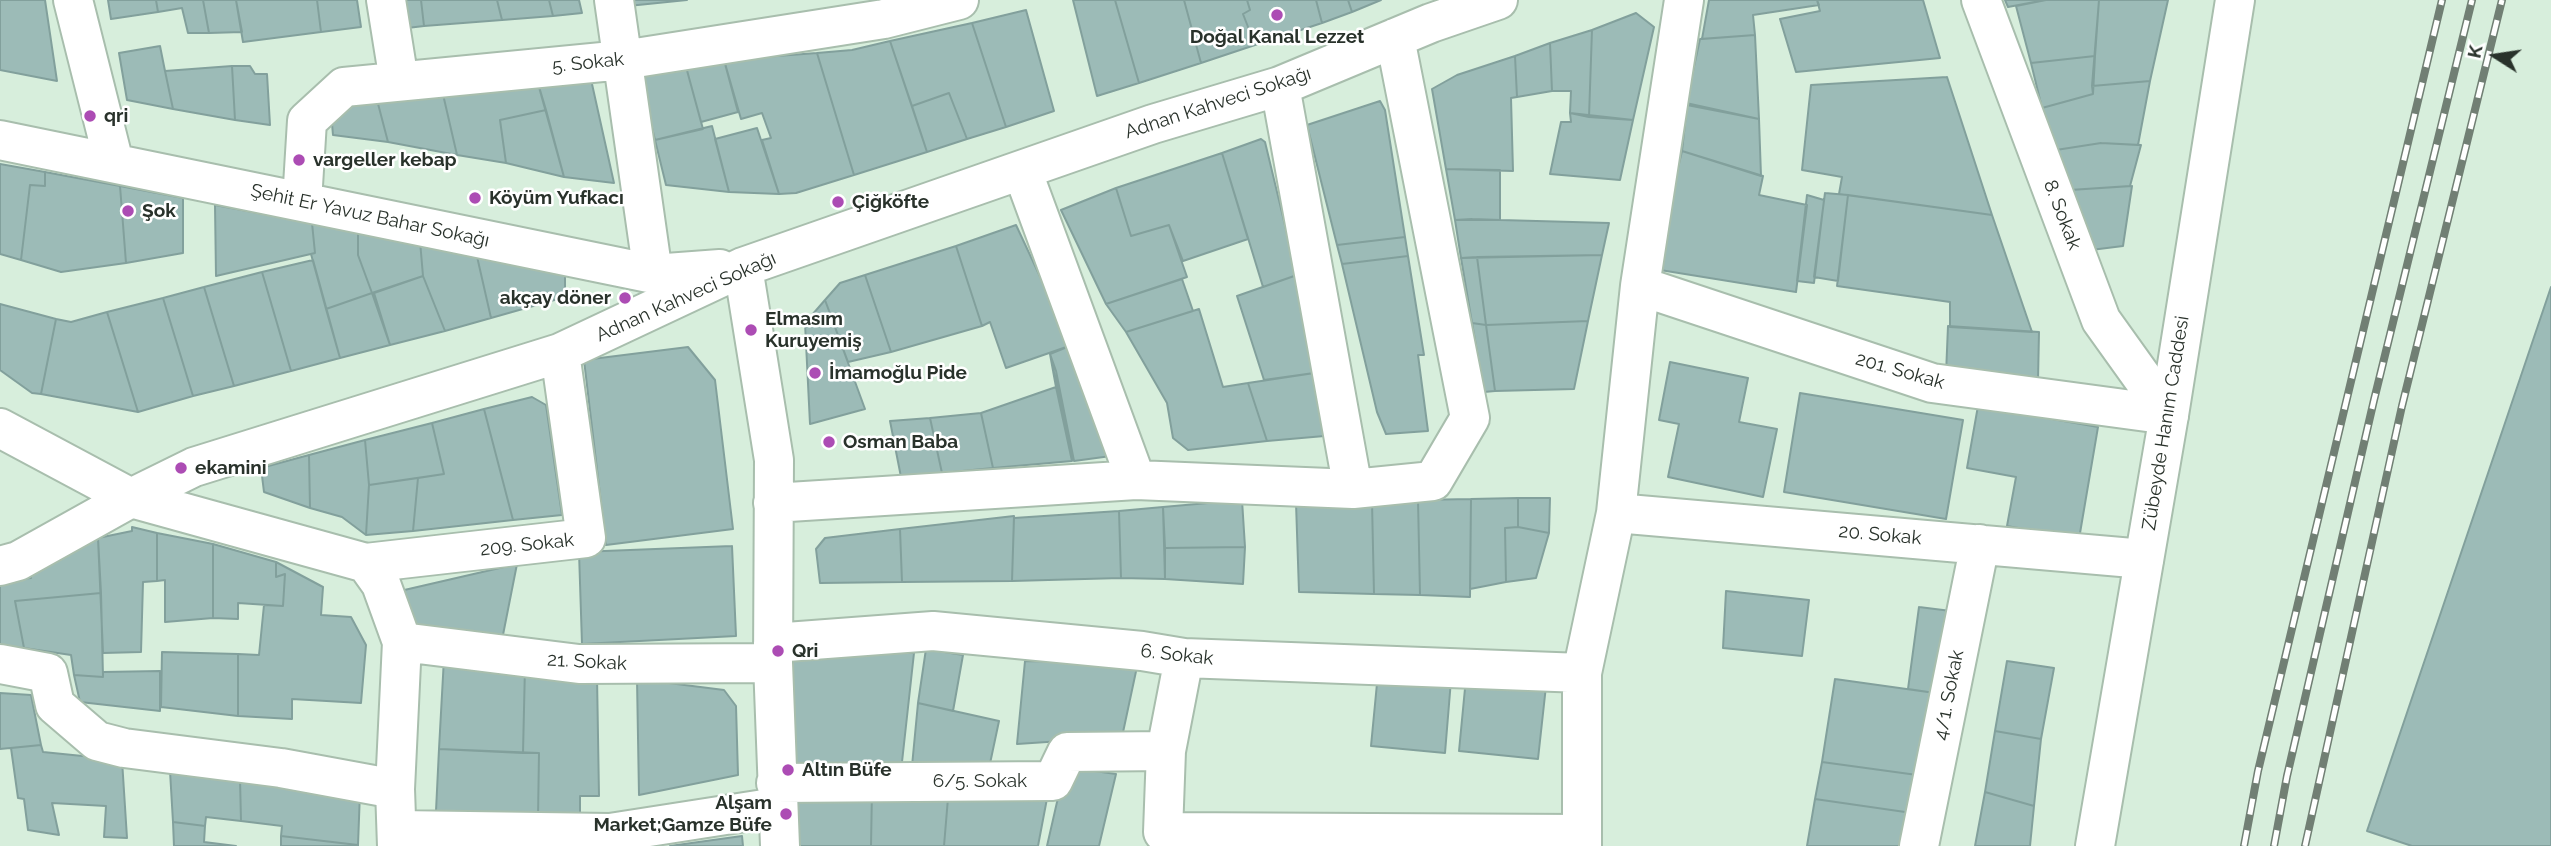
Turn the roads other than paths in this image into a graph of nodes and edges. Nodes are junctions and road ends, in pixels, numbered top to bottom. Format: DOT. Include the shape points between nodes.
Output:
graph roads {
  1 [pos="73,0"];
  2 [pos="386,0"];
  3 [pos="614,0"];
  4 [pos="959,0"];
  5 [pos="1498,0"];
  6 [pos="1684,0"];
  7 [pos="1982,0"];
  8 [pos="2235,0"];
  9 [pos="1426,11"];
  10 [pos="1395,38"];
  11 [pos="623,60"];
  12 [pos="399,81"];
  13 [pos="1280,86"];
  14 [pos="0,140"];
  15 [pos="114,163"];
  16 [pos="1022,170"];
  17 [pos="302,202"];
  18 [pos="743,267"];
  19 [pos="653,274"];
  20 [pos="1640,286"];
  21 [pos="561,354"];
  22 [pos="2169,415"];
  23 [pos="0,428"];
  24 [pos="1136,480"];
  25 [pos="1353,489"];
  26 [pos="131,498"];
  27 [pos="773,503"];
  28 [pos="1616,513"];
  29 [pos="1980,544"];
  30 [pos="2144,559"];
  31 [pos="366,563"];
  32 [pos="0,566"];
  33 [pos="402,642"];
  34 [pos="773,653"];
  35 [pos="1184,658"];
  36 [pos="0,664"];
  37 [pos="1582,673"];
  38 [pos="1166,751"];
  39 [pos="396,789"];
  40 [pos="777,795"];
  41 [pos="397,838"];
  42 [pos="613,839"];
  43 [pos="1581,840"];
  44 [pos="780,846"];
  45 [pos="1919,846"];
  46 [pos="2095,846"];
  1 -- 15 [label="street"];
  2 -- 12 [label="street"];
  3 -- 11 [label="street"];
  4 -- 11 [label="street, 5. Sokak" via="884,19"];
  5 -- 9 [label="street, Adnan Kahveci Sokağı"];
  6 -- 20 [label="street"];
  7 -- 22 [label="street, 8. Sokak" via="2101,320"];
  8 -- 22 [label="street, Zübeyde Hanım Caddesi"];
  9 -- 10 [label="street, Adnan Kahveci Sokağı"];
  10 -- 13 [label="street, Adnan Kahveci Sokağı"];
  10 -- 25 [label="street" via="1471,418 1433,481"];
  11 -- 12 [label="street, 5. Sokak"];
  11 -- 19 [label="street"];
  12 -- 17 [label="street, 5. Sokak" via="344,87 307,121"];
  13 -- 16 [label="street, Adnan Kahveci Sokağı"];
  13 -- 25 [label="street"];
  14 -- 15 [label="street, Şehit Er Yavuz Bahar Sokağı"];
  15 -- 17 [label="street, Şehit Er Yavuz Bahar Sokağı"];
  16 -- 18 [label="street, Adnan Kahveci Sokağı"];
  16 -- 24 [label="street"];
  17 -- 19 [label="street, Şehit Er Yavuz Bahar Sokağı"];
  18 -- 19 [label="street, Şehit Er Yavuz Bahar Sokağı"];
  18 -- 21 [label="street, Adnan Kahveci Sokağı"];
  18 -- 27 [label="street" via="774,460"];
  20 -- 22 [label="street, 201. Sokak" via="1932,383"];
  20 -- 28 [label="street"];
  21 -- 26 [label="street, Adnan Kahveci Sokağı" via="194,467"];
  21 -- 31 [label="street, 209. Sokak" via="586,538"];
  22 -- 30 [label="street, Zübeyde Hanım Caddesi"];
  23 -- 26 [label="street"];
  24 -- 25 [label="street"];
  24 -- 27 [label="street"];
  26 -- 31 [label="street"];
  26 -- 32 [label="street, Adnan Kahveci Sokağı" via="18,561"];
  27 -- 34 [label="street"];
  28 -- 29 [label="street, 20. Sokak"];
  28 -- 37 [label="street"];
  29 -- 30 [label="street, 20. Sokak"];
  29 -- 45 [label="street, 4/1. Sokak"];
  30 -- 46 [label="street, Zübeyde Hanım Caddesi"];
  31 -- 33 [label="street" via="381,584"];
  33 -- 34 [label="street, 21. Sokak" via="579,664"];
  33 -- 39 [label="street"];
  34 -- 35 [label="street, 6. Sokak" via="933,631"];
  34 -- 40 [label="street"];
  35 -- 37 [label="street, 6. Sokak"];
  35 -- 38 [label="street"];
  36 -- 39 [label="street" via="48,673 55,705 97,741"];
  37 -- 43 [label="street"];
  38 -- 40 [label="street, 6/5. Sokak" via="1067,752 1052,781"];
  38 -- 43 [label="street" via="1163,832"];
  39 -- 41 [label="street"];
  40 -- 42 [label="street"];
  40 -- 44 [label="street"];
  41 -- 42 [label="street"];
}
